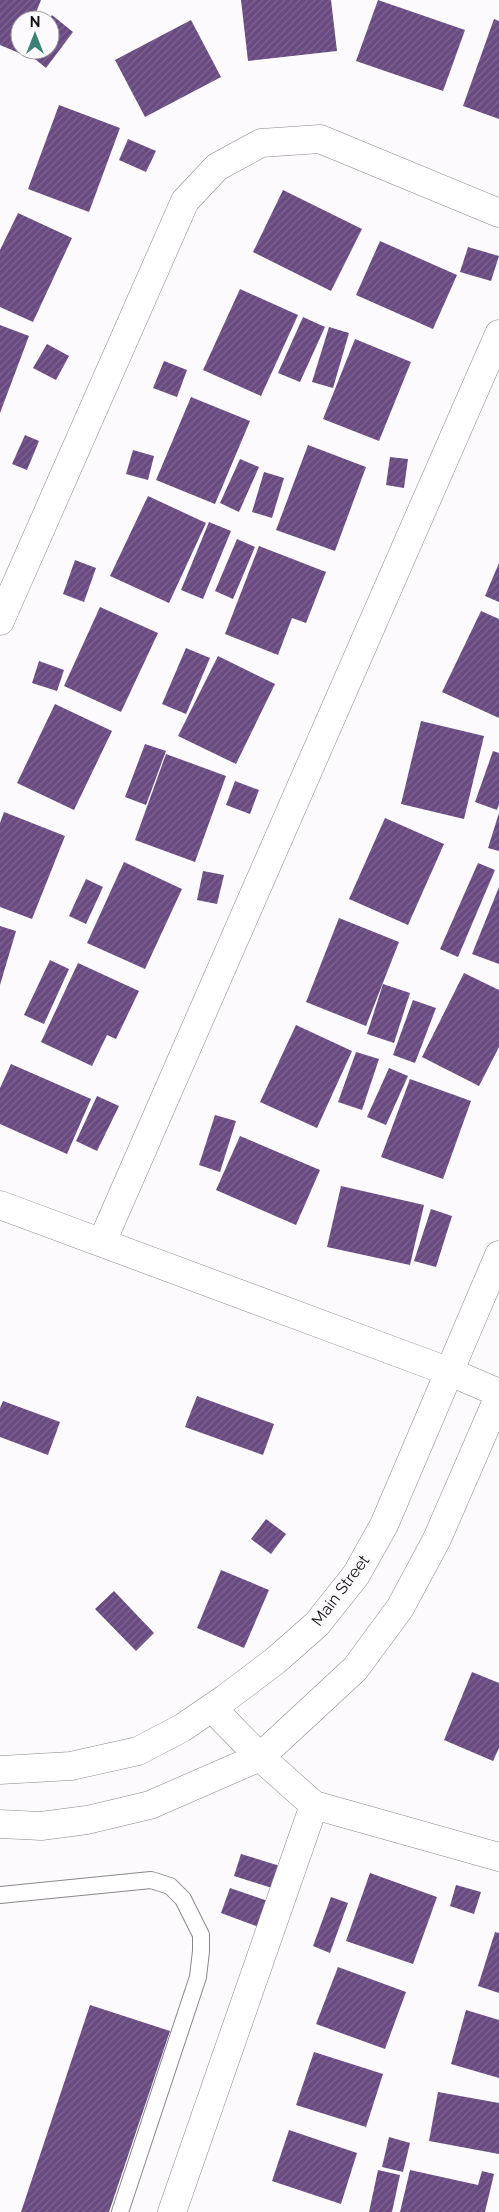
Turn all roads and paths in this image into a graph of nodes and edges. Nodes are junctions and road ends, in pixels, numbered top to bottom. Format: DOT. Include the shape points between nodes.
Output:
graph roads {
  1 [pos="499,213"];
  2 [pos="499,334"];
  3 [pos="0,621"];
  4 [pos="0,1205"];
  5 [pos="102,1242"];
  6 [pos="499,1255"];
  7 [pos="450,1372"];
  8 [pos="499,1394"];
  9 [pos="212,1708"];
  10 [pos="260,1757"];
  11 [pos="0,1770"];
  12 [pos="314,1805"];
  13 [pos="0,1824"];
  14 [pos="499,1857"];
  15 [pos="0,1895"];
  16 [pos="120,2212"];
  17 [pos="172,2212"];
  1 -- 3 [label="street" via="320,139 261,143 218,167 186,201"];
  2 -- 5 [label="street"];
  4 -- 5 [label="street"];
  5 -- 7 [label="street"];
  6 -- 7 [label="street, Main Street"];
  7 -- 8 [label="street"];
  7 -- 9 [label="street, Main Street" via="384,1525 356,1575 317,1624 275,1661"];
  8 -- 10 [label="street" via="437,1538 400,1608 355,1669"];
  9 -- 10 [label="street"];
  9 -- 11 [label="street, Main Street" via="138,1751 72,1766"];
  10 -- 12 [label="street"];
  10 -- 13 [label="street" via="150,1805 87,1820"];
  12 -- 14 [label="street"];
  12 -- 17 [label="street"];
  15 -- 16 [label="lane" via="151,1880 170,1886 183,1899 201,1935 198,1977"];
}
